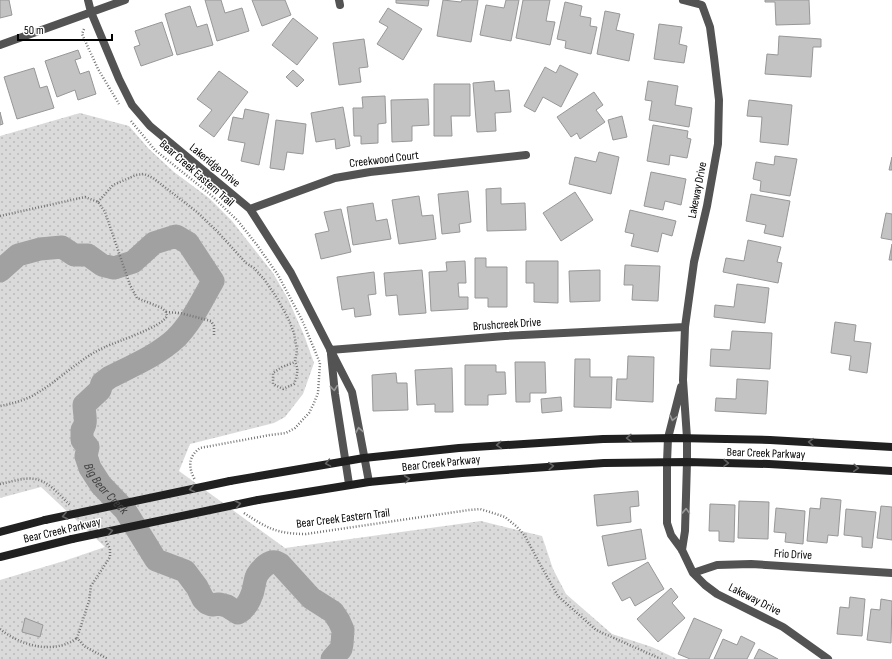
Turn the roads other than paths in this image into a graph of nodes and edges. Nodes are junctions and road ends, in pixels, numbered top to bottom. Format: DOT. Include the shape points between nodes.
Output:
graph roads {
  1 [pos="88,0"];
  2 [pos="125,0"];
  3 [pos="682,0"];
  4 [pos="90,12"];
  5 [pos="0,45"];
  6 [pos="526,155"];
  7 [pos="250,209"];
  8 [pos="685,328"];
  9 [pos="330,350"];
  10 [pos="683,380"];
  11 [pos="668,438"];
  12 [pos="687,438"];
  13 [pos="892,447"];
  14 [pos="364,458"];
  15 [pos="345,460"];
  16 [pos="667,462"];
  17 [pos="687,462"];
  18 [pos="892,471"];
  19 [pos="369,482"];
  20 [pos="349,484"];
  21 [pos="0,532"];
  22 [pos="682,550"];
  23 [pos="0,557"];
  24 [pos="693,573"];
  25 [pos="892,573"];
  26 [pos="828,659"];
  1 -- 4 [label="street, Lakeridge Drive"];
  2 -- 4 [label="street"];
  3 -- 8 [label="street, Lakeway Drive" via="702,5 710,27 719,100 718,144 694,262"];
  4 -- 5 [label="street"];
  4 -- 7 [label="street, Lakeridge Drive" via="132,105 150,126"];
  6 -- 7 [label="street, Creekwood Court" via="335,178"];
  7 -- 9 [label="street, Lakeridge Drive" via="291,273"];
  8 -- 9 [label="street, Brushcreek Drive" via="506,336"];
  8 -- 10 [label="street, Lakeway Drive"];
  14 -- 9 [label="street, Lakeridge Drive, one-way" via="352,392"];
  9 -- 15 [label="street, Lakeridge Drive, one-way"];
  10 -- 11 [label="street, Lakeway Drive, one-way"];
  10 -- 12 [label="street, Lakeway Drive"];
  11 -- 12 [label="main road, Bear Creek Parkway"];
  11 -- 14 [label="main road, Bear Creek Parkway, one-way" via="535,443"];
  11 -- 16 [label="street, Lakeway Drive"];
  13 -- 12 [label="main road, Bear Creek Parkway, one-way"];
  12 -- 17 [label="street, Lakeway Drive"];
  14 -- 15 [label="main road, Bear Creek Parkway"];
  14 -- 19 [label="street, Lakeridge Drive"];
  15 -- 20 [label="street, Lakeridge Drive"];
  15 -- 21 [label="main road, Bear Creek Parkway, one-way, bridge" via="230,481"];
  16 -- 17 [label="main road, Bear Creek Parkway"];
  19 -- 16 [label="main road, Bear Creek Parkway, one-way" via="462,472 604,463"];
  16 -- 22 [label="street, Lakeway Drive" via="667,523 671,536"];
  17 -- 18 [label="main road, Bear Creek Parkway, one-way"];
  22 -- 17 [label="street, Lakeway Drive, one-way"];
  19 -- 20 [label="main road, Bear Creek Parkway"];
  23 -- 20 [label="main road, Bear Creek Parkway, one-way, bridge" via="72,539 258,500"];
  22 -- 24 [label="street, Lakeway Drive"];
  24 -- 25 [label="street, Frio Drive" via="717,565 751,564"];
  24 -- 26 [label="street, Lakeway Drive" via="717,594 783,627"];
}
